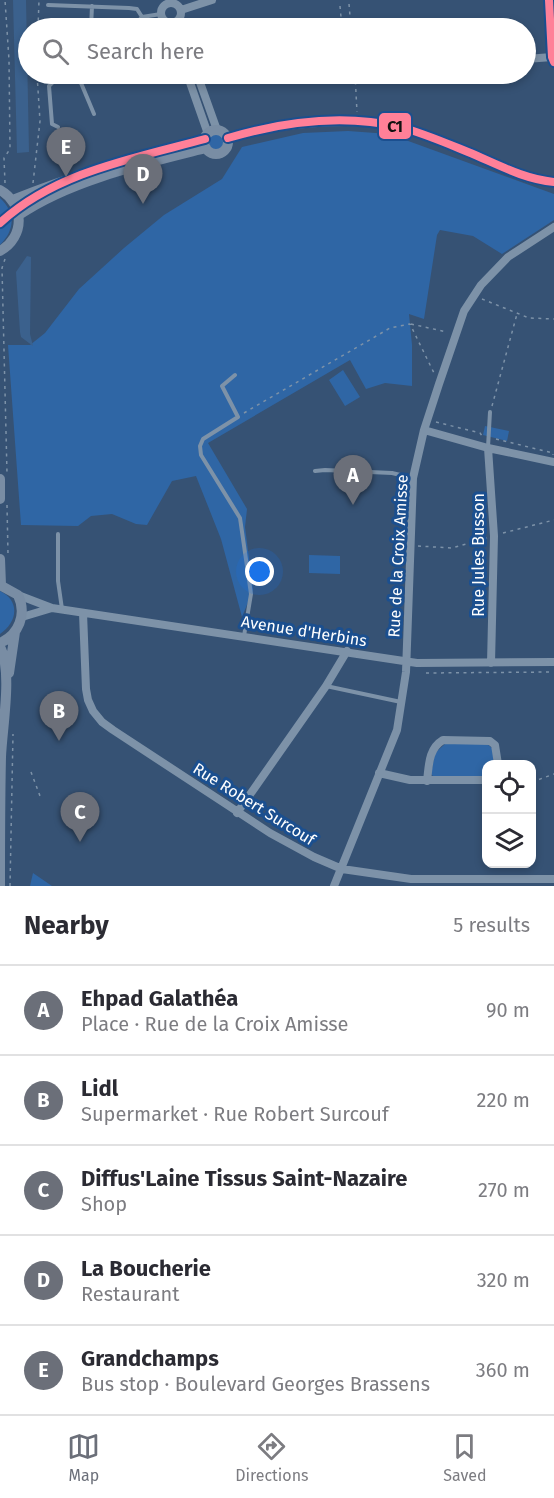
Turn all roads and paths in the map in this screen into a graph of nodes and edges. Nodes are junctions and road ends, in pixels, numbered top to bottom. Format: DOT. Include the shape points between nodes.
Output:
graph roads {
  1 [pos="5,0"];
  2 [pos="39,0"];
  3 [pos="212,0"];
  4 [pos="549,0"];
  5 [pos="167,2"];
  6 [pos="349,4"];
  7 [pos="48,5"];
  8 [pos="92,6"];
  9 [pos="340,6"];
  10 [pos="181,10"];
  11 [pos="161,14"];
  12 [pos="142,17"];
  13 [pos="38,18"];
  14 [pos="91,18"];
  15 [pos="163,18"];
  16 [pos="180,18"];
  17 [pos="341,18"];
  18 [pos="350,18"];
  19 [pos="536,59"];
  20 [pos="553,60"];
  21 [pos="38,84"];
  22 [pos="51,84"];
  23 [pos="81,84"];
  24 [pos="190,84"];
  25 [pos="199,84"];
  26 [pos="355,84"];
  27 [pos="93,114"];
  28 [pos="357,122"];
  29 [pos="58,127"];
  30 [pos="209,138"];
  31 [pos="228,138"];
  32 [pos="2,167"];
  33 [pos="554,182"];
  34 [pos="3,188"];
  35 [pos="34,188"];
  36 [pos="16,208"];
  37 [pos="5,219"];
  38 [pos="0,223"];
  39 [pos="554,228"];
  40 [pos="0,251"];
  41 [pos="3,274"];
  42 [pos="473,295"];
  43 [pos="516,314"];
  44 [pos="554,319"];
  45 [pos="410,324"];
  46 [pos="456,334"];
  47 [pos="235,375"];
  48 [pos="439,384"];
  49 [pos="490,412"];
  50 [pos="238,417"];
  51 [pos="424,430"];
  52 [pos="488,448"];
  53 [pos="554,462"];
  54 [pos="315,471"];
  55 [pos="413,478"];
  56 [pos="3,480"];
  57 [pos="4,501"];
  58 [pos="554,520"];
  59 [pos="58,534"];
  60 [pos="494,536"];
  61 [pos="411,546"];
  62 [pos="4,561"];
  63 [pos="1,585"];
  64 [pos="18,595"];
  65 [pos="52,608"];
  66 [pos="62,610"];
  67 [pos="83,613"];
  68 [pos="22,617"];
  69 [pos="15,632"];
  70 [pos="244,636"];
  71 [pos="0,645"];
  72 [pos="347,651"];
  73 [pos="406,661"];
  74 [pos="554,662"];
  75 [pos="491,663"];
  76 [pos="552,672"];
  77 [pos="426,673"];
  78 [pos="6,682"];
  79 [pos="326,686"];
  80 [pos="402,702"];
  81 [pos="13,727"];
  82 [pos="497,760"];
  83 [pos="31,772"];
  84 [pos="379,773"];
  85 [pos="554,774"];
  86 [pos="428,780"];
  87 [pos="482,780"];
  88 [pos="536,780"];
  89 [pos="40,796"];
  90 [pos="237,813"];
  91 [pos="342,868"];
  92 [pos="554,879"];
  93 [pos="0,886"];
  94 [pos="10,886"];
  95 [pos="334,886"];
  1 -- 32 [label="path" via="10,149"];
  2 -- 13 [label="path"];
  3 -- 10 [label="street"];
  4 -- 20 [label="street"];
  5 -- 10 [label="street" via="177,4"];
  5 -- 11 [label="street"];
  6 -- 18 [label="path"];
  7 -- 8 [label="lane"];
  8 -- 12 [label="lane" via="137,9"];
  8 -- 14 [label="lane"];
  9 -- 17 [label="path"];
  10 -- 16 [label="street"];
  11 -- 12 [label="lane"];
  11 -- 15 [label="street"];
  19 -- 20 [label="street"];
  21 -- 35 [label="path" via="40,121"];
  22 -- 29 [label="lane" via="50,117"];
  23 -- 27 [label="lane"];
  24 -- 30 [label="street"];
  25 -- 30 [label="street"];
  26 -- 28 [label="path"];
  28 -- 31 [label="street" via="289,126"];
  28 -- 33 [label="street" via="399,127 514,171"];
  30 -- 31 [label="street" via="224,133"];
  30 -- 31 [label="street" via="212,153 223,152"];
  30 -- 36 [label="street"];
  30 -- 36 [label="street" via="40,188"];
  32 -- 34 [label="path"];
  34 -- 36 [label="street"];
  36 -- 37 [label="lane"];
  36 -- 37 [label="lane"];
  36 -- 40 [label="street" via="17,234"];
  37 -- 38 [label="lane"];
  39 -- 42 [label="street, Rue de la Croix Amisse" via="508,257"];
  41 -- 56 [label="path"];
  42 -- 43 [label="path"];
  42 -- 46 [label="street, Rue de la Croix Amisse"];
  43 -- 44 [label="path"];
  43 -- 49 [label="path"];
  45 -- 46 [label="path"];
  45 -- 48 [label="path"];
  45 -- 50 [label="path" via="390,328"];
  46 -- 48 [label="street, Rue de la Croix Amisse"];
  47 -- 50 [label="lane" via="222,386"];
  48 -- 51 [label="street, Rue de la Croix Amisse"];
  49 -- 52 [label="lane"];
  50 -- 70 [label="lane" via="203,439 200,446 201,455 240,518 251,594"];
  51 -- 52 [label="street"];
  51 -- 55 [label="street, Rue de la Croix Amisse"];
  52 -- 53 [label="street"];
  52 -- 60 [label="street, Rue Jules Busson"];
  54 -- 55 [label="lane" via="392,473"];
  55 -- 61 [label="street, Rue de la Croix Amisse"];
  56 -- 57 [label="street"];
  57 -- 62 [label="path"];
  58 -- 60 [label="path"];
  59 -- 66 [label="lane"];
  60 -- 61 [label="path" via="452,548"];
  60 -- 75 [label="street, Rue Jules Busson"];
  61 -- 73 [label="street, Rue de la Croix Amisse"];
  62 -- 63 [label="street"];
  63 -- 64 [label="street"];
  64 -- 65 [label="street, Avenue d'Herbins"];
  64 -- 68 [label="street"];
  65 -- 66 [label="street, Avenue d'Herbins"];
  65 -- 68 [label="street, Avenue d'Herbins"];
  66 -- 67 [label="street, Avenue d'Herbins"];
  67 -- 70 [label="street, Avenue d'Herbins"];
  67 -- 90 [label="street, Rue Robert Surcouf" via="87,700 93,711 112,730"];
  68 -- 69 [label="street"];
  69 -- 71 [label="street"];
  69 -- 78 [label="street"];
  70 -- 72 [label="street, Avenue d'Herbins"];
  71 -- 78 [label="street"];
  72 -- 73 [label="street, Avenue d'Herbins"];
  72 -- 79 [label="street"];
  73 -- 75 [label="street, Avenue d'Herbins"];
  73 -- 80 [label="street, Rue de la Croix Amisse"];
  74 -- 75 [label="street, Avenue d'Herbins"];
  76 -- 77 [label="path"];
  78 -- 93 [label="street"];
  79 -- 80 [label="lane"];
  79 -- 90 [label="street"];
  80 -- 84 [label="street, Rue de la Croix Amisse" via="397,730"];
  81 -- 94 [label="path"];
  82 -- 86 [label="street" via="495,745 490,741 443,740 432,752"];
  83 -- 89 [label="path"];
  84 -- 86 [label="street"];
  84 -- 91 [label="street, Rue de la Croix Amisse"];
  85 -- 88 [label="path"];
  86 -- 87 [label="street"];
  90 -- 91 [label="street, Rue Robert Surcouf" via="293,846"];
  91 -- 92 [label="street, Rue Robert Surcouf" via="411,879"];
  91 -- 95 [label="street, Rue de la Croix Amisse"];
}
